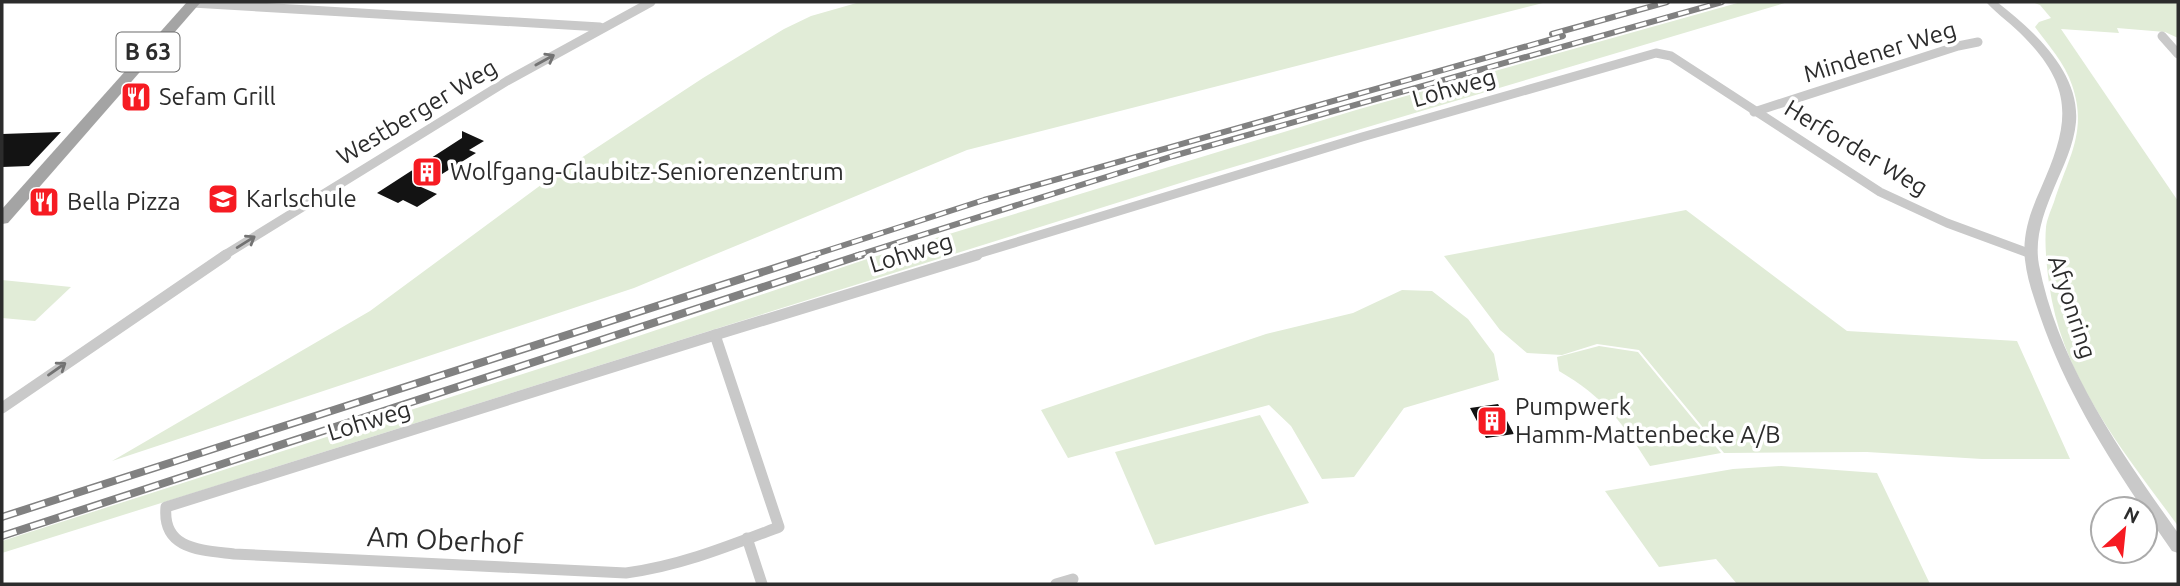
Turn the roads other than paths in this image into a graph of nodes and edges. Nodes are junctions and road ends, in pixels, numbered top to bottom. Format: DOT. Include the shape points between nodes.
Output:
graph roads {
  1 [pos="193,2"];
  2 [pos="651,2"];
  3 [pos="1991,2"];
  4 [pos="603,27"];
  5 [pos="2162,36"];
  6 [pos="1978,42"];
  7 [pos="2178,54"];
  8 [pos="1671,55"];
  9 [pos="1754,112"];
  10 [pos="2,219"];
  11 [pos="2031,254"];
  12 [pos="715,335"];
  13 [pos="2,408"];
  14 [pos="166,507"];
  15 [pos="747,538"];
  16 [pos="2178,546"];
  17 [pos="1073,579"];
  18 [pos="762,584"];
  19 [pos="1056,584"];
  1 -- 4 [label="street"];
  1 -- 10 [label="main road, B 63"];
  2 -- 4 [label="street, Westberger Weg"];
  3 -- 11 [label="street, Afyonring" via="2018,23 2048,57 2067,99 2066,138 2034,225"];
  13 -- 4 [label="street, Westberger Weg, one-way" via="220,258"];
  5 -- 7 [label="street"];
  6 -- 9 [label="street, Mindener Weg"];
  8 -- 9 [label="street, Herforder Weg"];
  8 -- 12 [label="street, Lohweg" via="1648,54 1538,85"];
  9 -- 11 [label="street, Herforder Weg" via="1913,209"];
  11 -- 16 [label="street, Afyonring" via="2051,331 2076,390"];
  12 -- 14 [label="street, Lohweg"];
  12 -- 15 [label="street, Am Oberhof" via="779,527"];
  14 -- 15 [label="street, Am Oberhof" via="164,528 176,540 234,554 626,573 660,567"];
  15 -- 18 [label="street"];
  17 -- 19 [label="street"];
}
